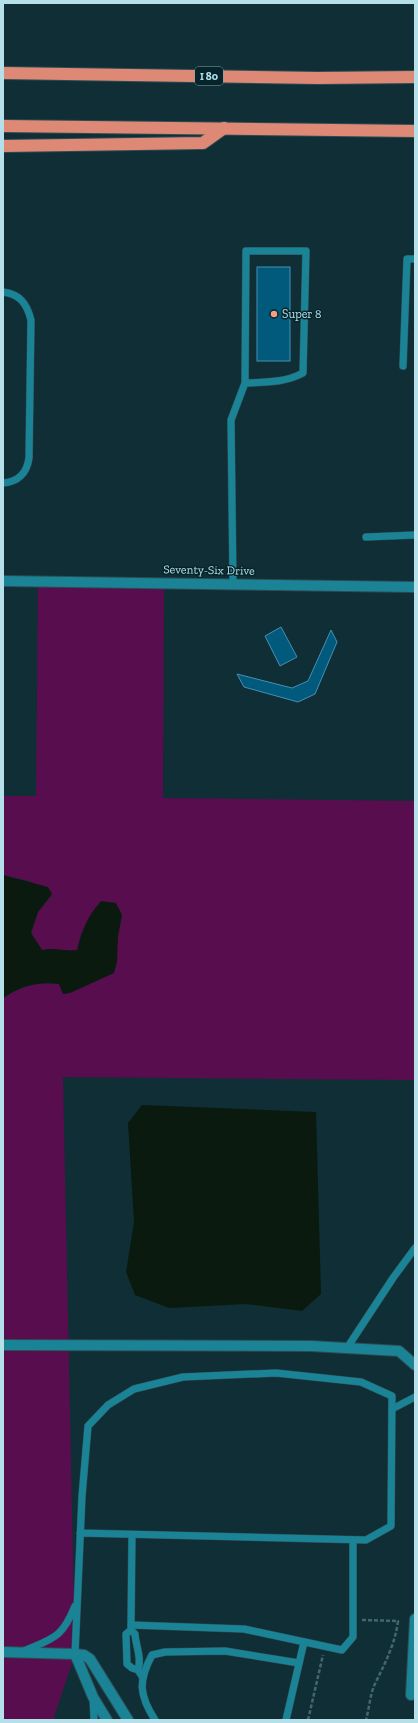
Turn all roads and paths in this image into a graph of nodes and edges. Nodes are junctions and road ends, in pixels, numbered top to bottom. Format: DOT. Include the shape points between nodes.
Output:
graph roads {
  1 [pos="3,73"];
  2 [pos="415,77"];
  3 [pos="3,126"];
  4 [pos="224,128"];
  5 [pos="415,131"];
  6 [pos="3,146"];
  7 [pos="415,259"];
  8 [pos="3,292"];
  9 [pos="403,366"];
  10 [pos="245,383"];
  11 [pos="3,483"];
  12 [pos="415,536"];
  13 [pos="366,537"];
  14 [pos="3,581"];
  15 [pos="233,583"];
  16 [pos="415,586"];
  17 [pos="415,1248"];
  18 [pos="3,1344"];
  19 [pos="347,1348"];
  20 [pos="415,1365"];
  21 [pos="415,1397"];
  22 [pos="392,1409"];
  23 [pos="80,1533"];
  24 [pos="132,1534"];
  25 [pos="353,1540"];
  26 [pos="78,1600"];
  27 [pos="352,1619"];
  28 [pos="415,1619"];
  29 [pos="131,1628"];
  30 [pos="304,1642"];
  31 [pos="3,1652"];
  32 [pos="22,1652"];
  33 [pos="76,1654"];
  34 [pos="324,1654"];
  35 [pos="299,1663"];
  36 [pos="138,1670"];
  37 [pos="143,1678"];
  38 [pos="411,1695"];
  39 [pos="93,1697"];
  40 [pos="94,1720"];
  41 [pos="107,1720"];
  42 [pos="128,1720"];
  43 [pos="155,1720"];
  44 [pos="286,1720"];
  45 [pos="308,1720"];
  46 [pos="366,1720"];
  1 -- 2 [label="highway, I 80"];
  3 -- 4 [label="highway"];
  4 -- 5 [label="highway"];
  4 -- 6 [label="highway" via="203,143"];
  7 -- 9 [label="lane" via="407,259"];
  8 -- 11 [label="lane" via="17,296 23,301 31,320 28,465 20,477 13,482"];
  10 -- 10 [label="lane" via="246,251 306,251 304,373 278,382"];
  10 -- 15 [label="lane" via="231,420"];
  12 -- 13 [label="lane"];
  14 -- 15 [label="street, Seventy-Six Drive"];
  15 -- 16 [label="street, Seventy-Six Drive"];
  17 -- 19 [label="lane"];
  18 -- 19 [label="street"];
  19 -- 20 [label="street" via="399,1351"];
  21 -- 22 [label="lane"];
  22 -- 23 [label="lane" via="392,1396 361,1382 276,1372 183,1377 134,1389 108,1405 88,1426"];
  22 -- 25 [label="lane" via="390,1526 366,1540"];
  23 -- 24 [label="lane"];
  23 -- 26 [label="lane"];
  24 -- 25 [label="lane"];
  24 -- 29 [label="lane"];
  25 -- 27 [label="lane"];
  26 -- 32 [label="lane" via="69,1622 61,1633"];
  26 -- 33 [label="lane"];
  27 -- 30 [label="lane" via="352,1637 342,1650"];
  27 -- 46 [label="path" via="398,1621 390,1654 374,1688"];
  28 -- 38 [label="street"];
  29 -- 30 [label="lane" via="244,1629"];
  29 -- 36 [label="lane" via="135,1634 140,1662"];
  29 -- 36 [label="lane" via="126,1634 127,1664"];
  30 -- 35 [label="lane"];
  31 -- 32 [label="street"];
  32 -- 33 [label="street"];
  33 -- 39 [label="street"];
  33 -- 42 [label="street" via="90,1659"];
  34 -- 45 [label="path"];
  35 -- 37 [label="lane" via="225,1651 165,1652 152,1655"];
  35 -- 44 [label="lane"];
  36 -- 37 [label="lane"];
  37 -- 43 [label="lane" via="141,1690 146,1706"];
  39 -- 40 [label="lane"];
  39 -- 41 [label="street"];
}
